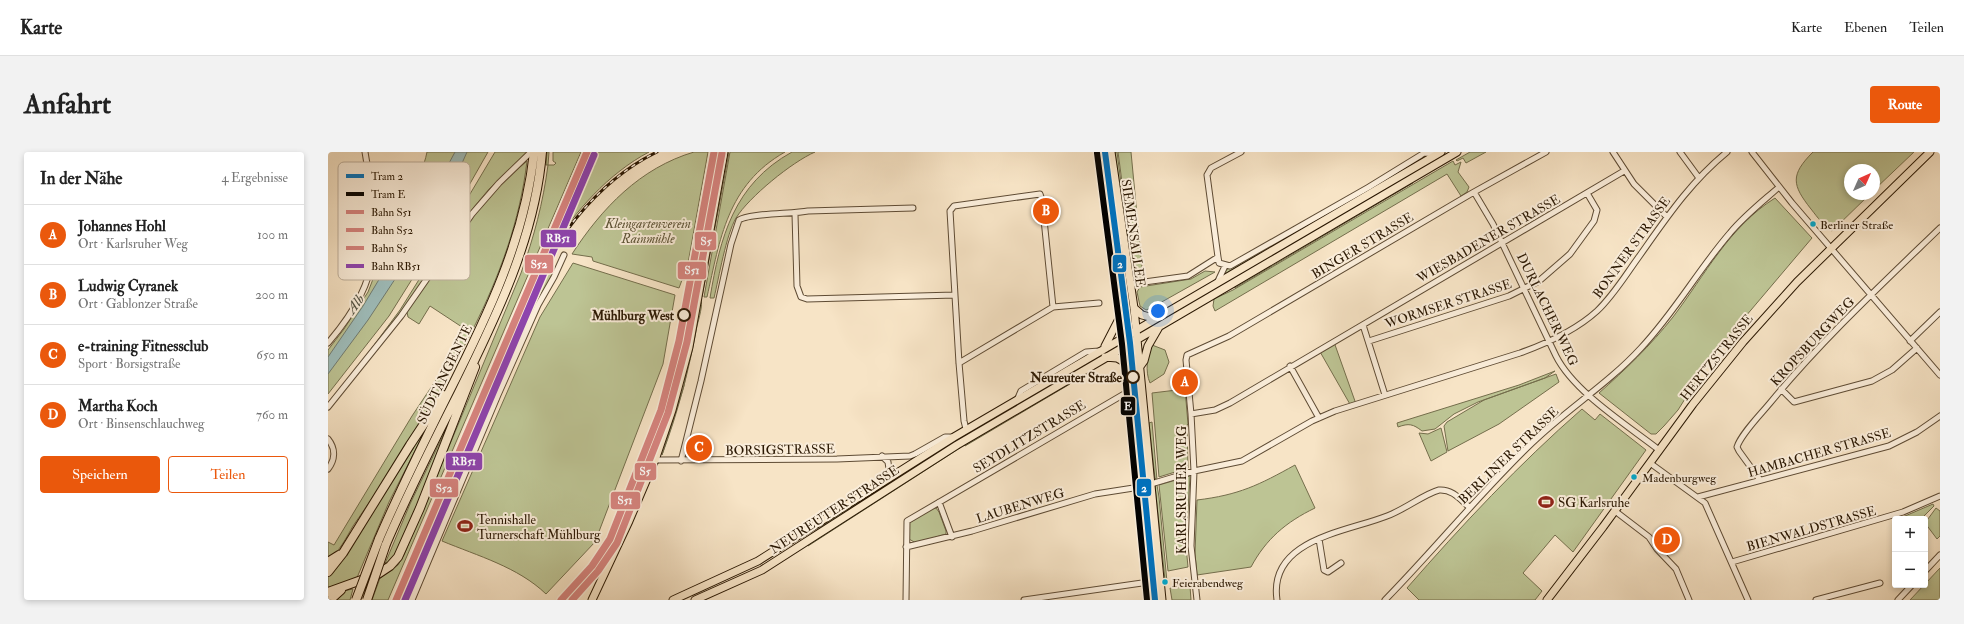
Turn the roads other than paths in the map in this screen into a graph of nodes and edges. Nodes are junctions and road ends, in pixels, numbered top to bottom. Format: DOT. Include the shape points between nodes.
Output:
graph roads {
  1 [pos="365,152"];
  2 [pos="532,152"];
  3 [pos="542,152"];
  4 [pos="724,152"];
  5 [pos="1100,152"];
  6 [pos="1111,152"];
  7 [pos="1241,152"];
  8 [pos="1457,152"];
  9 [pos="1546,152"];
  10 [pos="1613,152"];
  11 [pos="1680,152"];
  12 [pos="1727,152"];
  13 [pos="1752,152"];
  14 [pos="1930,152"];
  15 [pos="1437,153"];
  16 [pos="367,162"];
  17 [pos="1440,162"];
  18 [pos="1624,171"];
  19 [pos="1699,178"];
  20 [pos="1778,188"];
  21 [pos="1474,192"];
  22 [pos="1587,193"];
  23 [pos="913,208"];
  24 [pos="795,214"];
  25 [pos="470,217"];
  26 [pos="1667,217"];
  27 [pos="1940,228"];
  28 [pos="1502,242"];
  29 [pos="1832,249"];
  30 [pos="564,255"];
  31 [pos="1218,258"];
  32 [pos="1224,266"];
  33 [pos="367,280"];
  34 [pos="426,280"];
  35 [pos="1218,281"];
  36 [pos="1130,284"];
  37 [pos="1525,289"];
  38 [pos="955,295"];
  39 [pos="1871,295"];
  40 [pos="1099,303"];
  41 [pos="1053,307"];
  42 [pos="1134,308"];
  43 [pos="1940,312"];
  44 [pos="1121,314"];
  45 [pos="1154,318"];
  46 [pos="1161,325"];
  47 [pos="1363,325"];
  48 [pos="1136,329"];
  49 [pos="1124,336"];
  50 [pos="1137,339"];
  51 [pos="1369,341"];
  52 [pos="1549,341"];
  53 [pos="1910,341"];
  54 [pos="328,343"];
  55 [pos="1125,346"];
  56 [pos="1917,348"];
  57 [pos="1102,349"];
  58 [pos="477,354"];
  59 [pos="1187,355"];
  60 [pos="1105,357"];
  61 [pos="959,363"];
  62 [pos="1128,364"];
  63 [pos="1290,366"];
  64 [pos="1139,368"];
  65 [pos="458,373"];
  66 [pos="1940,375"];
  67 [pos="1781,389"];
  68 [pos="1131,390"];
  69 [pos="1385,395"];
  70 [pos="1590,396"];
  71 [pos="328,407"];
  72 [pos="1191,414"];
  73 [pos="1940,416"];
  74 [pos="1319,418"];
  75 [pos="966,429"];
  76 [pos="954,437"];
  77 [pos="971,437"];
  78 [pos="328,440"];
  79 [pos="1660,450"];
  80 [pos="882,456"];
  81 [pos="655,460"];
  82 [pos="681,461"];
  83 [pos="1650,463"];
  84 [pos="328,469"];
  85 [pos="1194,472"];
  86 [pos="1760,480"];
  87 [pos="881,482"];
  88 [pos="1151,484"];
  89 [pos="1140,487"];
  90 [pos="1940,496"];
  91 [pos="1698,497"];
  92 [pos="939,502"];
  93 [pos="1469,507"];
  94 [pos="1615,511"];
  95 [pos="952,537"];
  96 [pos="1319,539"];
  97 [pos="906,547"];
  98 [pos="343,552"];
  99 [pos="1940,555"];
  100 [pos="328,562"];
  101 [pos="1732,562"];
  102 [pos="1341,563"];
  103 [pos="1928,568"];
  104 [pos="328,572"];
  105 [pos="1149,582"];
  106 [pos="1880,583"];
  107 [pos="345,587"];
  108 [pos="1909,588"];
  109 [pos="328,592"];
  110 [pos="594,599"];
  111 [pos="330,600"];
  112 [pos="356,600"];
  113 [pos="367,600"];
  114 [pos="412,600"];
  115 [pos="672,600"];
  116 [pos="695,600"];
  117 [pos="906,600"];
  118 [pos="1024,600"];
  119 [pos="1151,600"];
  120 [pos="1162,600"];
  121 [pos="1197,600"];
  122 [pos="1277,600"];
  123 [pos="1385,600"];
  124 [pos="1547,600"];
  125 [pos="1689,600"];
  126 [pos="1748,600"];
  127 [pos="1816,600"];
  128 [pos="1898,600"];
  1 -- 16 [label="street"];
  2 -- 25 [label="street" via="486,196"];
  2 -- 65 [label="highway, SÜDTANGENTE" via="527,201 519,229 494,297"];
  3 -- 58 [label="highway, SÜDTANGENTE" via="536,197 527,233 504,296"];
  4 -- 81 [label="main road" via="684,368"];
  5 -- 44 [label="main road, SIEMENSALLEE"];
  6 -- 36 [label="main road, SIEMENSALLEE"];
  7 -- 31 [label="street" via="1211,168 1207,175"];
  8 -- 17 [label="main road, NEUREUTER STRASSE"];
  9 -- 21 [label="street, BINGER STRASSE"];
  10 -- 18 [label="street"];
  11 -- 19 [label="street"];
  12 -- 19 [label="street, BONNER STRASSE"];
  13 -- 20 [label="street"];
  14 -- 29 [label="main road, HERTZSTRASSE"];
  15 -- 17 [label="street"];
  15 -- 32 [label="street" via="1424,153 1234,264"];
  15 -- 35 [label="main road, NEUREUTER STRASSE"];
  17 -- 46 [label="main road, NEUREUTER STRASSE"];
  18 -- 22 [label="street, WIESBADENER STRASSE"];
  18 -- 26 [label="street" via="1644,196"];
  19 -- 26 [label="street, BONNER STRASSE"];
  20 -- 29 [label="street"];
  20 -- 70 [label="street, BERLINER STRASSE" via="1730,233 1670,316 1644,345 1612,378"];
  21 -- 28 [label="street, DURLACHER WEG"];
  21 -- 59 [label="street, BINGER STRASSE" via="1229,336"];
  22 -- 28 [label="street, WIESBADENER STRASSE"];
  22 -- 37 [label="street, WORMSER STRASSE" via="1596,210 1594,221 1576,247 1560,264"];
  23 -- 24 [label="street" via="808,211"];
  24 -- 38 [label="street" via="797,286 801,297 807,299"];
  24 -- 82 [label="street" via="746,216 738,222"];
  26 -- 52 [label="street, BONNER STRASSE" via="1600,308 1580,324"];
  27 -- 39 [label="street, KROPSBURGWEG"];
  28 -- 37 [label="street, DURLACHER WEG"];
  28 -- 47 [label="street, WIESBADENER STRASSE"];
  29 -- 39 [label="street"];
  29 -- 79 [label="main road, HERTZSTRASSE" via="1797,282 1743,342 1712,379"];
  30 -- 114 [label="street" via="538,305 498,395"];
  31 -- 32 [label="street" via="1219,263"];
  31 -- 36 [label="street" via="1188,276"];
  32 -- 35 [label="street"];
  33 -- 54 [label="street" via="357,303"];
  34 -- 71 [label="street" via="401,316"];
  35 -- 45 [label="main road, NEUREUTER STRASSE"];
  36 -- 42 [label="main road, SIEMENSALLEE"];
  37 -- 51 [label="street, WORMSER STRASSE"];
  37 -- 52 [label="street, DURLACHER WEG"];
  38 -- 41 [label="street" via="950,211 954,206 1040,194"];
  38 -- 61 [label="street"];
  39 -- 53 [label="street"];
  39 -- 67 [label="street, KROPSBURGWEG" via="1826,339"];
  40 -- 41 [label="street"];
  41 -- 61 [label="street"];
  42 -- 45 [label="main road" via="1142,315"];
  42 -- 48 [label="main road, SIEMENSALLEE"];
  43 -- 53 [label="street"];
  44 -- 49 [label="main road, SIEMENSALLEE"];
  44 -- 57 [label="main road"];
  45 -- 48 [label="main road, NEUREUTER STRASSE"];
  46 -- 50 [label="main road, NEUREUTER STRASSE"];
  46 -- 64 [label="main road" via="1148,346 1144,362"];
  47 -- 51 [label="street"];
  47 -- 63 [label="street, WIESBADENER STRASSE"];
  48 -- 49 [label="main road, NEUREUTER STRASSE"];
  48 -- 50 [label="main road, SIEMENSALLEE"];
  49 -- 55 [label="main road, SIEMENSALLEE"];
  49 -- 57 [label="main road, NEUREUTER STRASSE"];
  50 -- 55 [label="main road, NEUREUTER STRASSE"];
  50 -- 64 [label="main road, SIEMENSALLEE"];
  51 -- 69 [label="street"];
  52 -- 69 [label="street, BONNER STRASSE" via="1520,353"];
  52 -- 70 [label="street, DURLACHER WEG" via="1566,373"];
  53 -- 56 [label="street"];
  55 -- 60 [label="main road, NEUREUTER STRASSE"];
  55 -- 62 [label="main road, SIEMENSALLEE"];
  56 -- 66 [label="street"];
  56 -- 67 [label="street" via="1885,374 1860,386 1794,402"];
  57 -- 75 [label="main road, NEUREUTER STRASSE"];
  58 -- 107 [label="highway" via="474,373 398,557 384,571"];
  58 -- 113 [label="highway, SÜDTANGENTE, bridge" via="386,544"];
  59 -- 72 [label="street, KARLSRUHER WEG"];
  60 -- 62 [label="main road" via="1117,358"];
  60 -- 77 [label="main road, NEUREUTER STRASSE"];
  61 -- 75 [label="street"];
  62 -- 68 [label="main road, SIEMENSALLEE"];
  63 -- 72 [label="street, WIESBADENER STRASSE" via="1224,406"];
  63 -- 74 [label="street"];
  64 -- 88 [label="main road, SIEMENSALLEE"];
  65 -- 98 [label="highway"];
  65 -- 112 [label="highway, SÜDTANGENTE, bridge" via="378,539"];
  67 -- 86 [label="street, KROPSBURGWEG" via="1738,446"];
  68 -- 89 [label="main road, SIEMENSALLEE"];
  68 -- 92 [label="street, SEYDLITZSTRASSE"];
  69 -- 74 [label="street, BONNER STRASSE"];
  70 -- 79 [label="street, DURLACHER WEG"];
  70 -- 93 [label="street, BERLINER STRASSE" via="1537,438"];
  72 -- 85 [label="street, KARLSRUHER WEG"];
  73 -- 86 [label="street, HAMBACHER STRASSE" via="1917,432 1889,446"];
  74 -- 85 [label="street, BONNER STRASSE" via="1247,459"];
  75 -- 76 [label="main road, NEUREUTER STRASSE"];
  75 -- 77 [label="main road"];
  76 -- 80 [label="street, BORSIGSTRASSE" via="945,437 915,454"];
  76 -- 87 [label="main road, NEUREUTER STRASSE"];
  77 -- 116 [label="main road, NEUREUTER STRASSE" via="762,570"];
  78 -- 84 [label="street" via="334,455"];
  79 -- 83 [label="main road, HERTZSTRASSE"];
  80 -- 82 [label="street, BORSIGSTRASSE"];
  80 -- 87 [label="street" via="888,462 889,469"];
  81 -- 82 [label="street, BORSIGSTRASSE"];
  81 -- 110 [label="main road"];
  83 -- 91 [label="street"];
  83 -- 94 [label="main road, HERTZSTRASSE"];
  85 -- 88 [label="street, BONNER STRASSE"];
  85 -- 121 [label="street, KARLSRUHER WEG" via="1191,546"];
  86 -- 91 [label="street, HAMBACHER STRASSE"];
  87 -- 115 [label="main road, NEUREUTER STRASSE" via="758,561"];
  88 -- 89 [label="main road"];
  88 -- 120 [label="main road, SIEMENSALLEE"];
  89 -- 95 [label="street, LAUBENWEG" via="1095,494"];
  89 -- 105 [label="main road, SIEMENSALLEE"];
  90 -- 101 [label="street, BIENWALDSTRASSE" via="1904,512"];
  91 -- 101 [label="street" via="1707,505"];
  92 -- 95 [label="street"];
  92 -- 97 [label="street, SEYDLITZSTRASSE" via="906,523"];
  93 -- 96 [label="street" via="1453,493 1439,490 1389,516 1341,529"];
  93 -- 123 [label="street, BERLINER STRASSE"];
  94 -- 124 [label="main road, HERTZSTRASSE"];
  94 -- 125 [label="street" via="1647,535 1675,568"];
  95 -- 97 [label="street, LAUBENWEG"];
  96 -- 102 [label="street" via="1324,570 1328,572"];
  96 -- 122 [label="street" via="1301,549 1286,562 1278,580"];
  97 -- 117 [label="street"];
  98 -- 100 [label="highway"];
  98 -- 104 [label="highway"];
  99 -- 103 [label="street"];
  101 -- 126 [label="street"];
  105 -- 118 [label="street"];
  105 -- 119 [label="main road, SIEMENSALLEE"];
  106 -- 127 [label="street"];
  107 -- 109 [label="highway"];
  107 -- 111 [label="highway"];
  108 -- 128 [label="street"];
}
